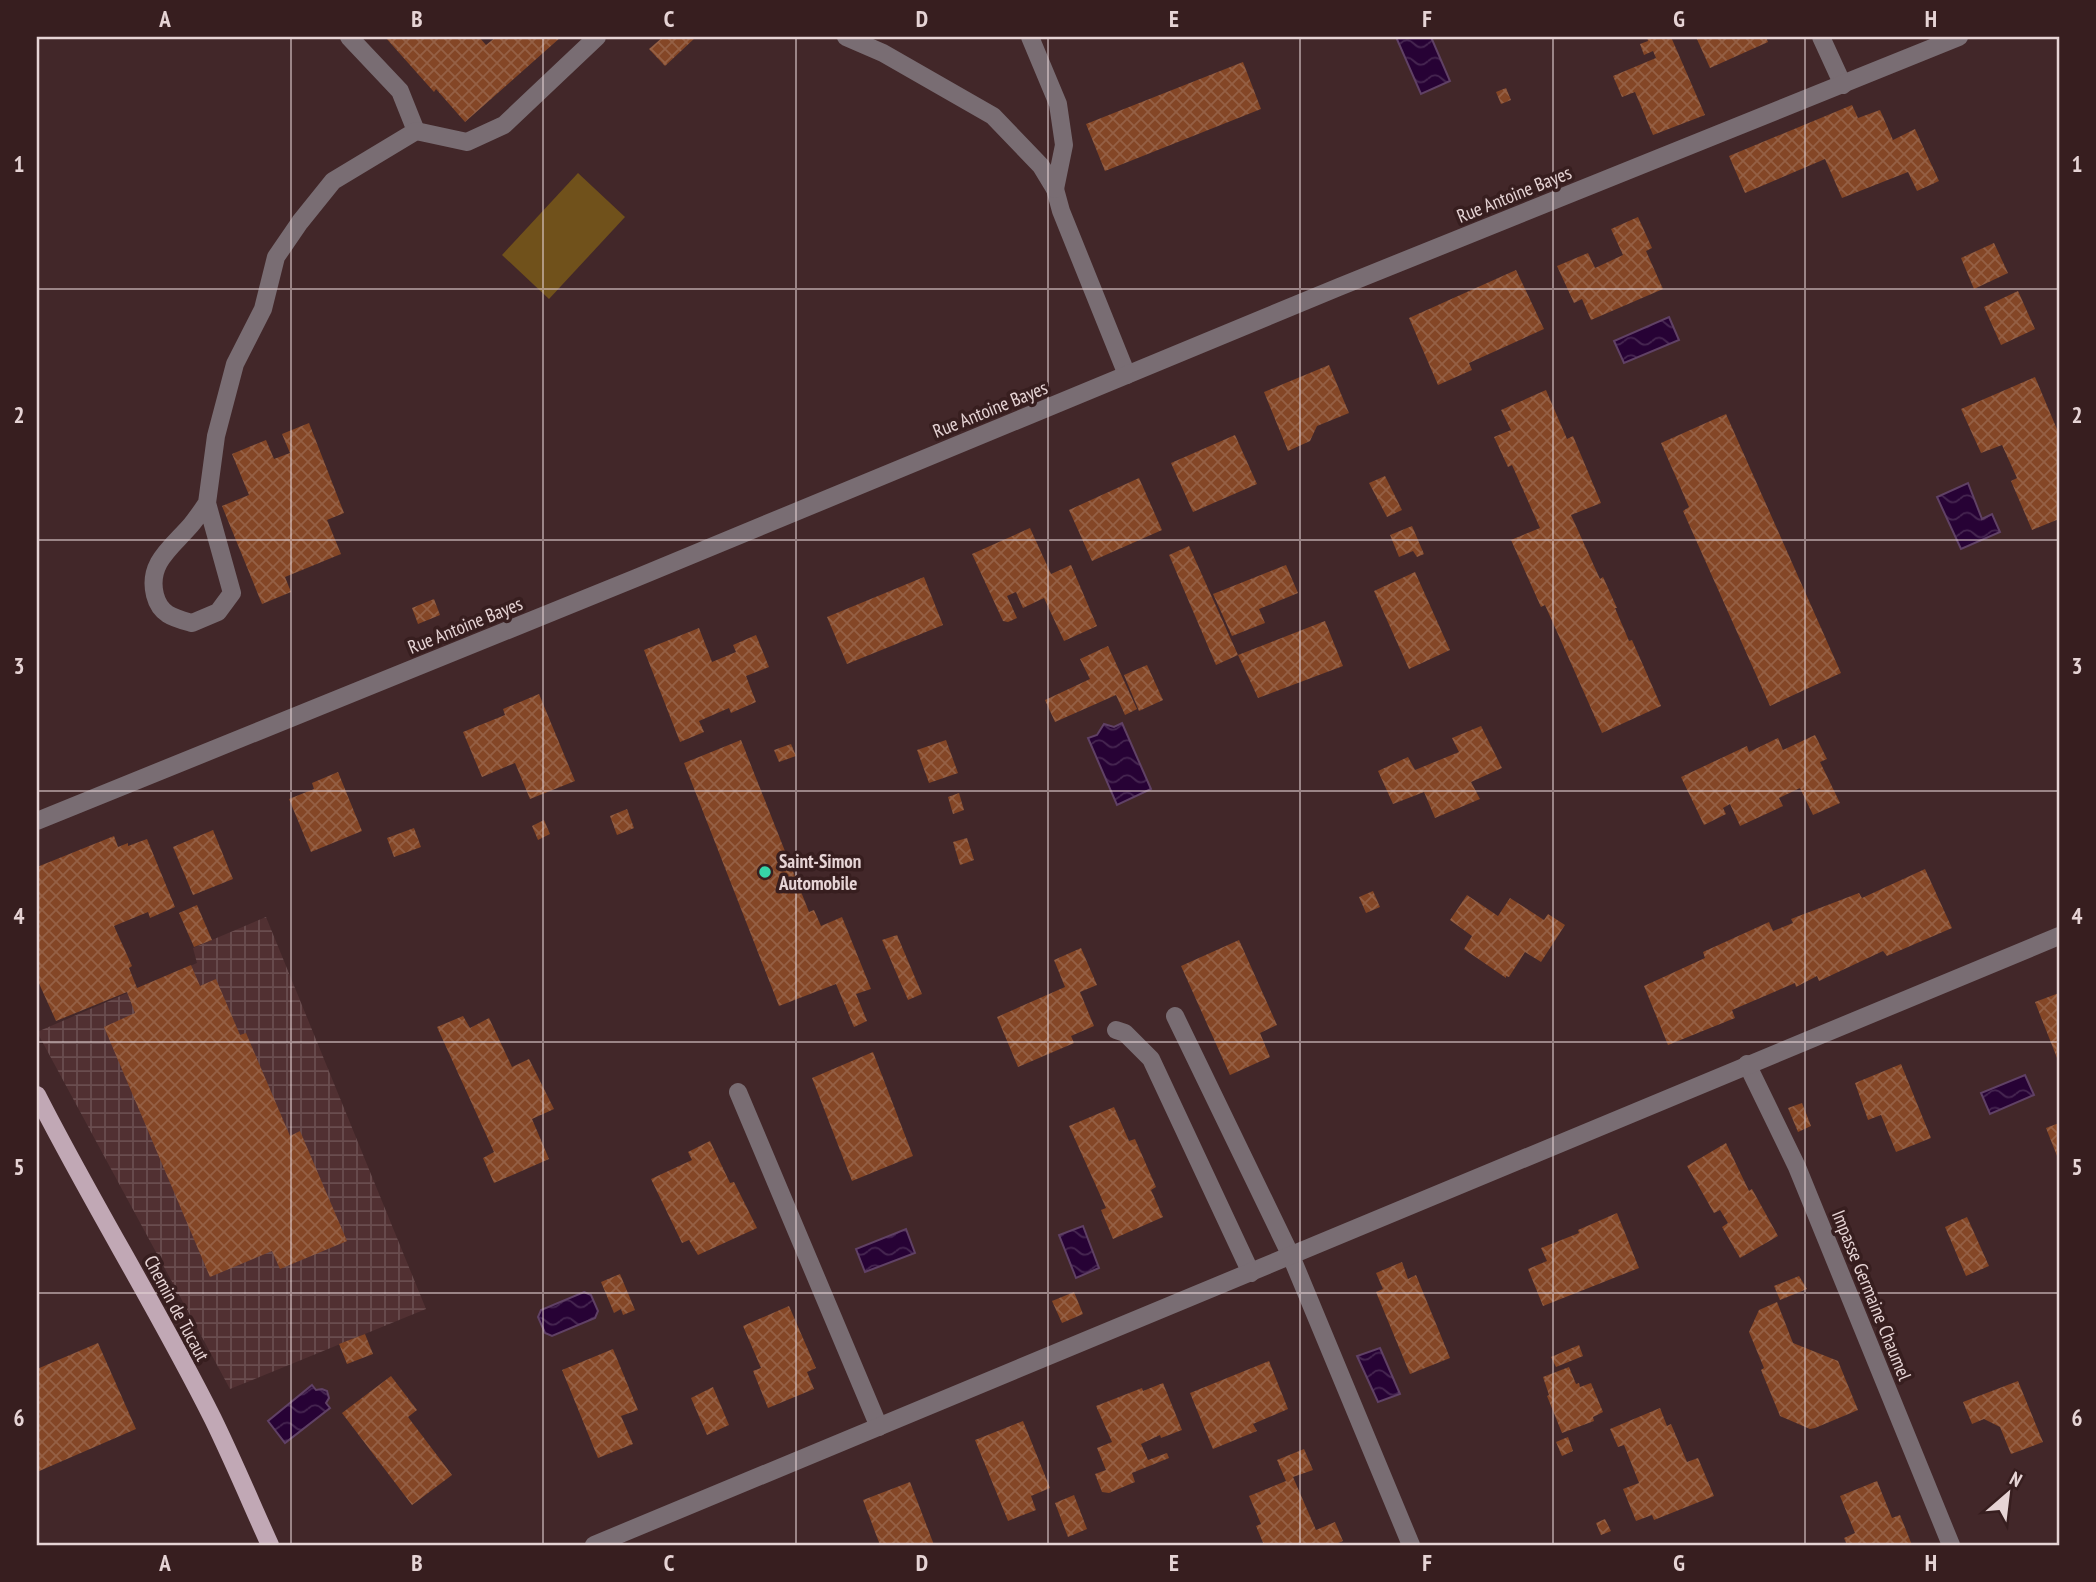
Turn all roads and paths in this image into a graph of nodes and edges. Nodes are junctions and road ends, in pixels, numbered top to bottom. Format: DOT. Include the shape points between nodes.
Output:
graph roads {
  1 [pos="349,37"];
  2 [pos="597,37"];
  3 [pos="846,37"];
  4 [pos="1030,37"];
  5 [pos="1821,37"];
  6 [pos="1959,37"];
  7 [pos="1843,85"];
  8 [pos="416,131"];
  9 [pos="1055,190"];
  10 [pos="1127,375"];
  11 [pos="208,503"];
  12 [pos="37,821"];
  13 [pos="2059,936"];
  14 [pos="1175,1016"];
  15 [pos="1116,1030"];
  16 [pos="1747,1064"];
  17 [pos="738,1092"];
  18 [pos="37,1095"];
  19 [pos="1291,1256"];
  20 [pos="1251,1273"];
  21 [pos="878,1427"];
  22 [pos="270,1545"];
  23 [pos="594,1545"];
  24 [pos="1411,1545"];
  25 [pos="1951,1545"];
  1 -- 8 [label="street" via="400,91"];
  2 -- 8 [label="street" via="504,125 467,142"];
  3 -- 9 [label="street" via="883,52 993,116 1041,166"];
  4 -- 9 [label="street" via="1058,104 1064,145"];
  5 -- 7 [label="street"];
  6 -- 7 [label="street, Rue Antoine Bayes"];
  7 -- 10 [label="street, Rue Antoine Bayes"];
  8 -- 11 [label="street" via="333,181 276,257 263,309 235,364 216,436"];
  9 -- 10 [label="street"];
  10 -- 12 [label="street, Rue Antoine Bayes"];
  11 -- 11 [label="street" via="232,593 218,612 192,623 174,618 158,606 151,581 164,552"];
  13 -- 16 [label="street"];
  14 -- 19 [label="street"];
  15 -- 20 [label="street" via="1151,1059"];
  16 -- 19 [label="street"];
  16 -- 25 [label="street, Impasse Germaine Chaumel" via="1797,1167"];
  17 -- 21 [label="street"];
  18 -- 22 [label="main road, Chemin de Tucaut" via="213,1420"];
  19 -- 20 [label="street"];
  19 -- 24 [label="street"];
  20 -- 21 [label="street"];
  21 -- 23 [label="street"];
}
